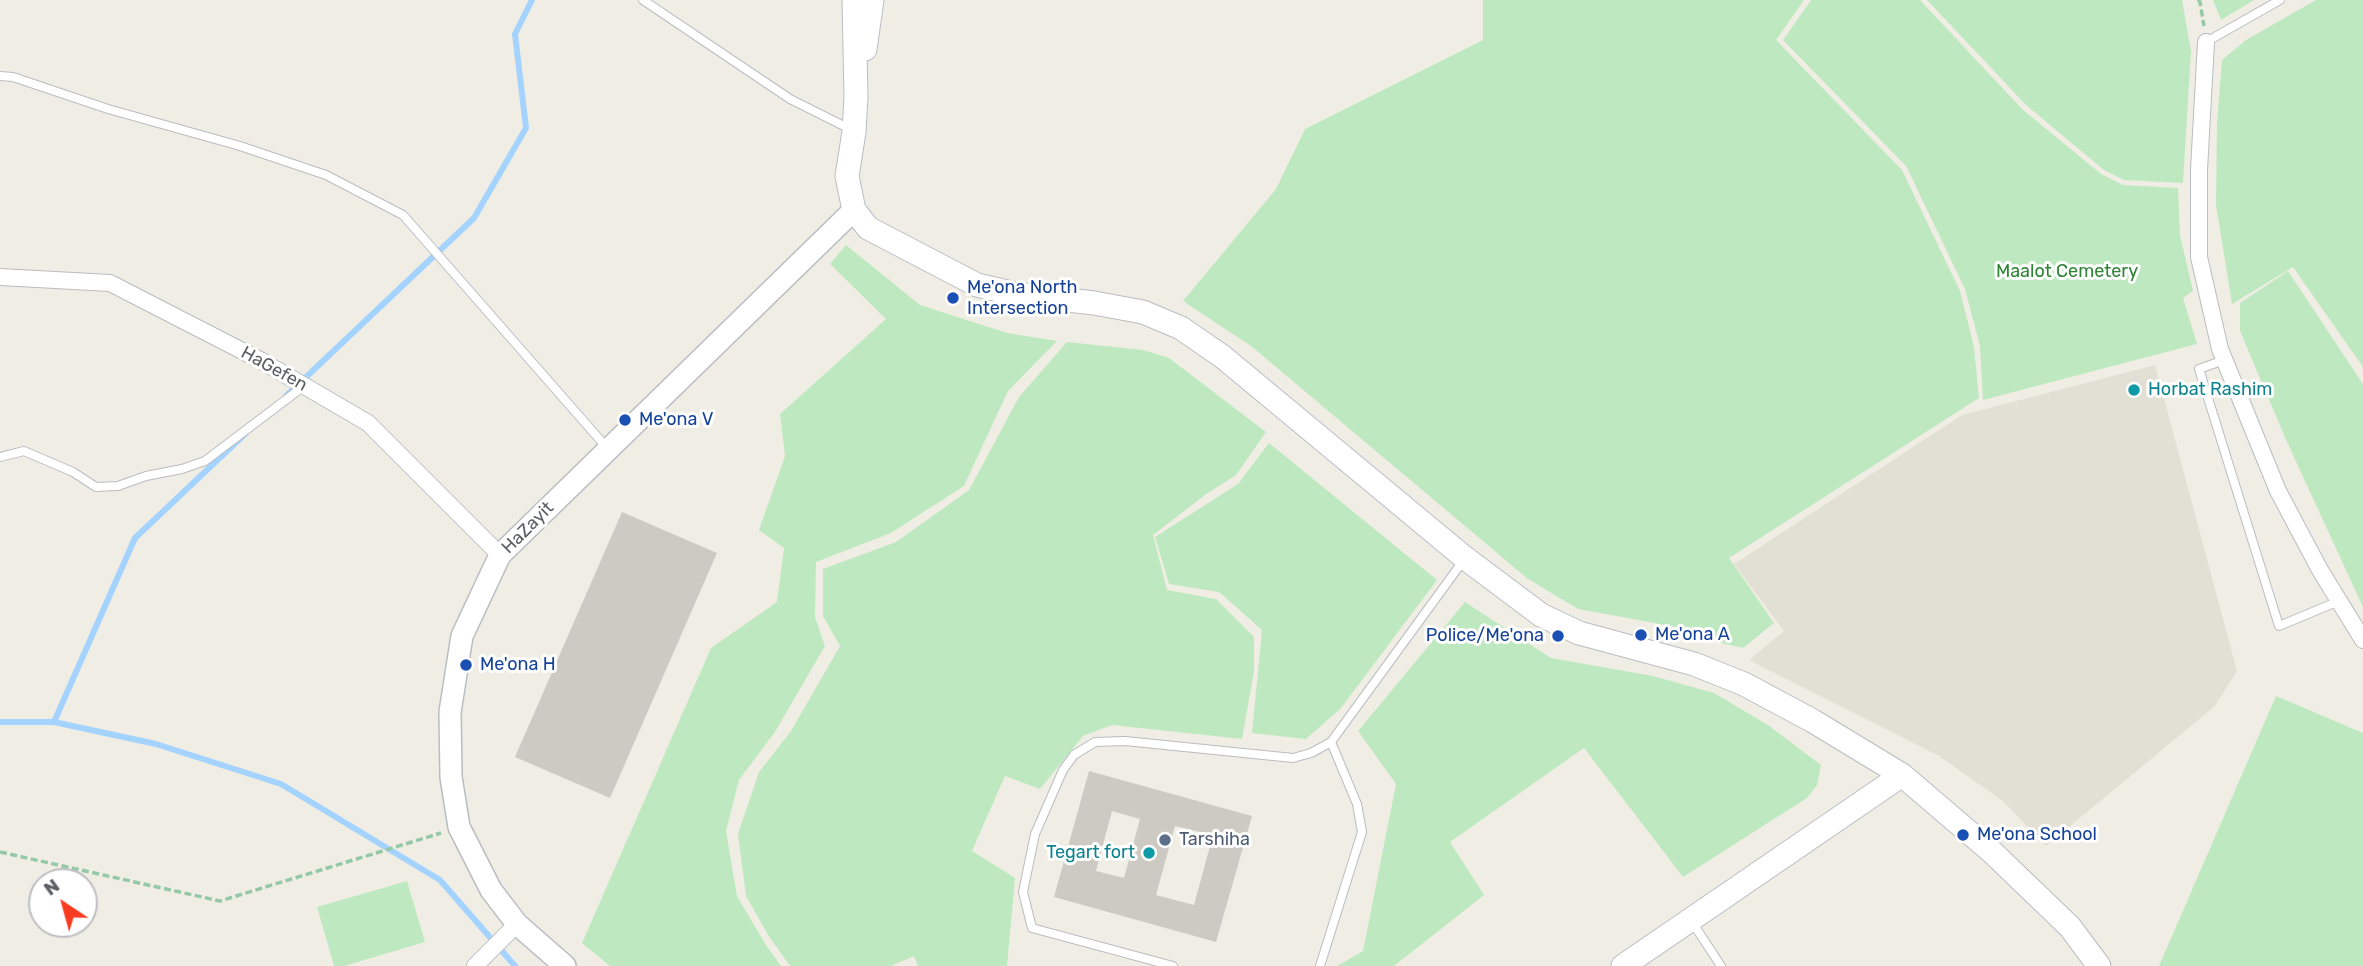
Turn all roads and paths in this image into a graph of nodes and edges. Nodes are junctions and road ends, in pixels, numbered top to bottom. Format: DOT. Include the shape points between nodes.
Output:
graph roads {
  1 [pos="643,0"];
  2 [pos="854,0"];
  3 [pos="872,0"];
  4 [pos="2197,0"];
  5 [pos="2280,0"];
  6 [pos="2206,42"];
  7 [pos="0,76"];
  8 [pos="856,97"];
  9 [pos="854,132"];
  10 [pos="854,210"];
  11 [pos="0,277"];
  12 [pos="2224,360"];
  13 [pos="304,386"];
  14 [pos="608,449"];
  15 [pos="0,457"];
  16 [pos="500,555"];
  17 [pos="1465,558"];
  18 [pos="2339,601"];
  19 [pos="2363,640"];
  20 [pos="1331,742"];
  21 [pos="1902,775"];
  22 [pos="460,827"];
  23 [pos="0,852"];
  24 [pos="1691,920"];
  25 [pos="517,924"];
  26 [pos="1320,965"];
  27 [pos="475,966"];
  28 [pos="565,966"];
  29 [pos="1173,966"];
  30 [pos="1623,966"];
  31 [pos="1721,966"];
  32 [pos="2099,966"];
  1 -- 9 [label="lane" via="790,99"];
  2 -- 8 [label="main road"];
  3 -- 8 [label="main road"];
  4 -- 6 [label="path"];
  5 -- 6 [label="lane"];
  6 -- 12 [label="street" via="2199,257"];
  7 -- 14 [label="lane" via="265,154 326,176 403,215"];
  8 -- 9 [label="main road"];
  9 -- 10 [label="main road" via="846,176"];
  10 -- 14 [label="street, HaZayit"];
  10 -- 17 [label="main road" via="868,228 977,285 1143,312 1181,328 1223,357"];
  11 -- 13 [label="street, HaGefen" via="110,283"];
  12 -- 18 [label="street" via="2278,491"];
  12 -- 18 [label="lane" via="2199,369 2279,626"];
  13 -- 15 [label="lane" via="205,461 118,486 96,486 24,451"];
  13 -- 16 [label="street, HaGefen" via="368,423"];
  14 -- 16 [label="street, HaZayit"];
  16 -- 22 [label="street, HaZayit" via="462,636 450,712 451,777"];
  17 -- 20 [label="lane"];
  17 -- 21 [label="main road" via="1541,615 1578,634 1695,664 1744,684"];
  18 -- 19 [label="street"];
  20 -- 26 [label="lane" via="1357,804 1362,832"];
  20 -- 29 [label="lane" via="1293,758 1095,741 1074,755 1063,770 1035,834 1023,892 1032,928"];
  21 -- 24 [label="main road"];
  21 -- 32 [label="main road" via="2070,926"];
  22 -- 23 [label="path" via="220,901"];
  22 -- 25 [label="street, HaZayit" via="491,890"];
  24 -- 30 [label="main road"];
  24 -- 31 [label="lane"];
  25 -- 27 [label="street"];
  25 -- 28 [label="street, HaZayit"];
}
